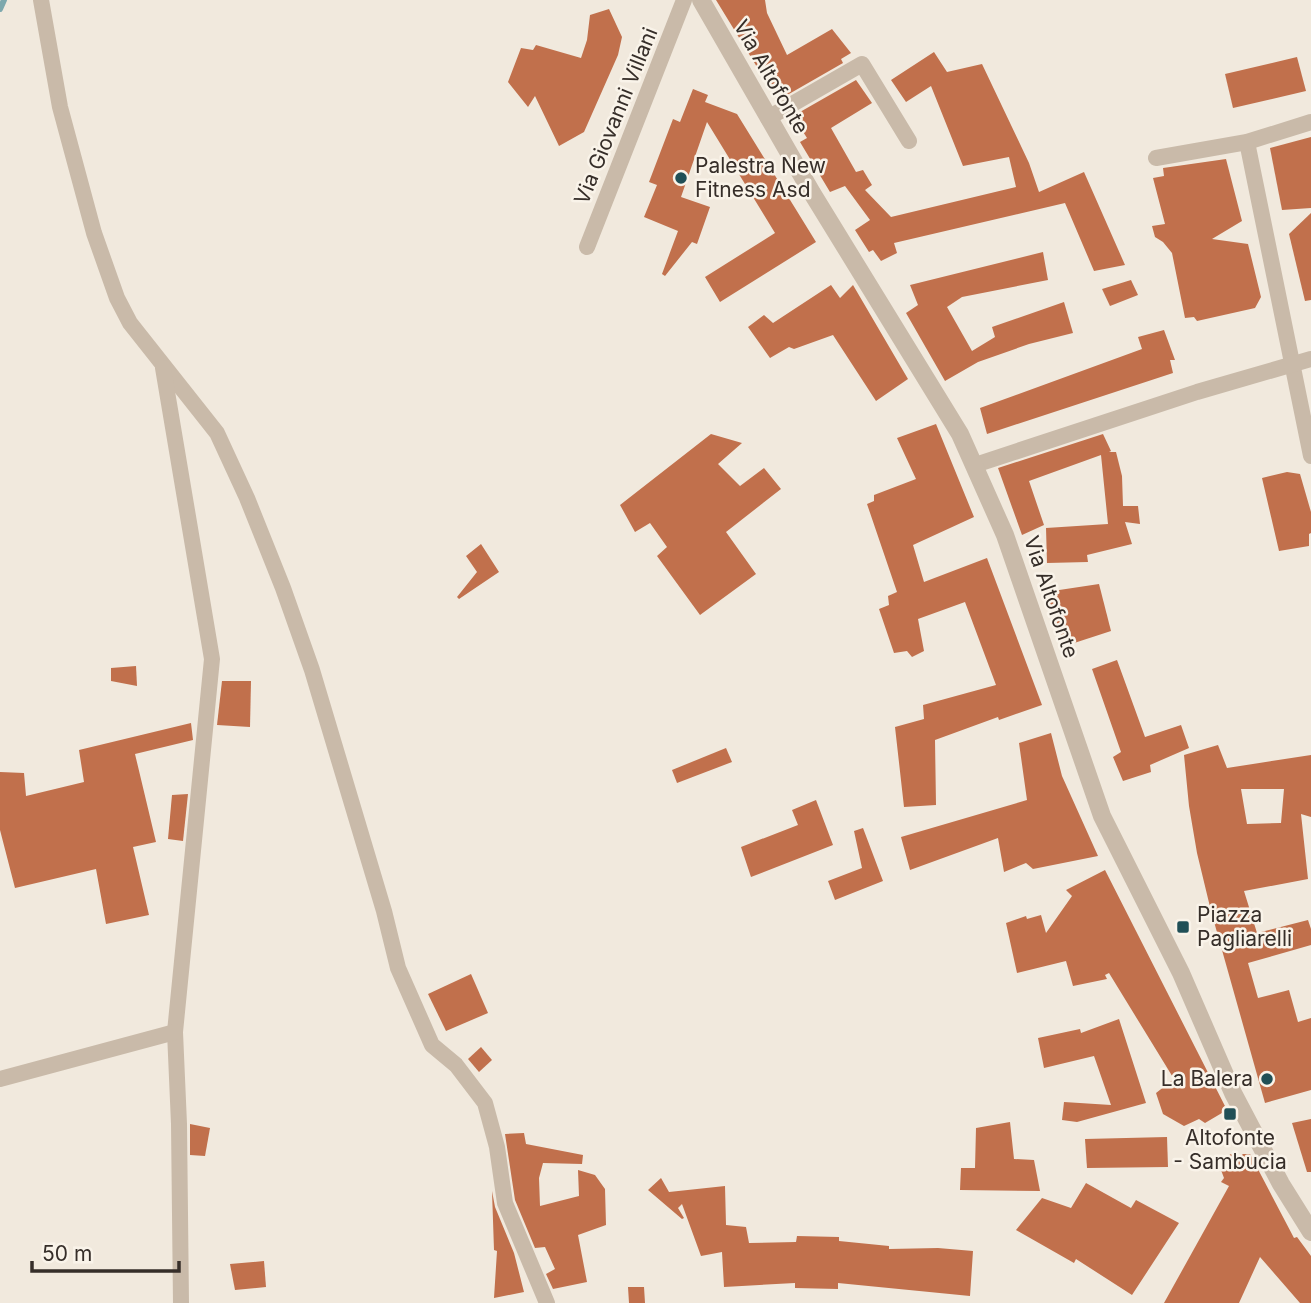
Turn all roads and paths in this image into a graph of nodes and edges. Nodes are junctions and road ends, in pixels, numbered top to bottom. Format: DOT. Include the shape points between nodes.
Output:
graph roads {
  1 [pos="41,0"];
  2 [pos="684,0"];
  3 [pos="701,0"];
  4 [pos="768,118"];
  5 [pos="1311,122"];
  6 [pos="909,141"];
  7 [pos="1247,142"];
  8 [pos="1156,158"];
  9 [pos="586,247"];
  10 [pos="1311,359"];
  11 [pos="1291,365"];
  12 [pos="163,368"];
  13 [pos="1311,456"];
  14 [pos="975,465"];
  15 [pos="175,1032"];
  16 [pos="0,1079"];
  17 [pos="1311,1231"];
  18 [pos="181,1303"];
  19 [pos="547,1303"];
  1 -- 12 [label="street" via="60,107 94,233 121,307"];
  2 -- 9 [label="street, Via Giovanni Villani"];
  3 -- 4 [label="street, Via Altofonte"];
  4 -- 6 [label="street" via="862,64"];
  4 -- 14 [label="street, Via Altofonte"];
  5 -- 7 [label="street"];
  7 -- 8 [label="street"];
  7 -- 11 [label="street"];
  10 -- 11 [label="street"];
  11 -- 13 [label="street"];
  11 -- 14 [label="street" via="1197,391"];
  12 -- 15 [label="street" via="212,659"];
  12 -- 19 [label="street" via="217,433 247,498 312,670 398,968 432,1045 456,1065 485,1103 505,1203"];
  14 -- 17 [label="street, Via Altofonte" via="1005,535 1102,817 1181,974 1233,1093"];
  15 -- 16 [label="street"];
  15 -- 18 [label="street"];
}
